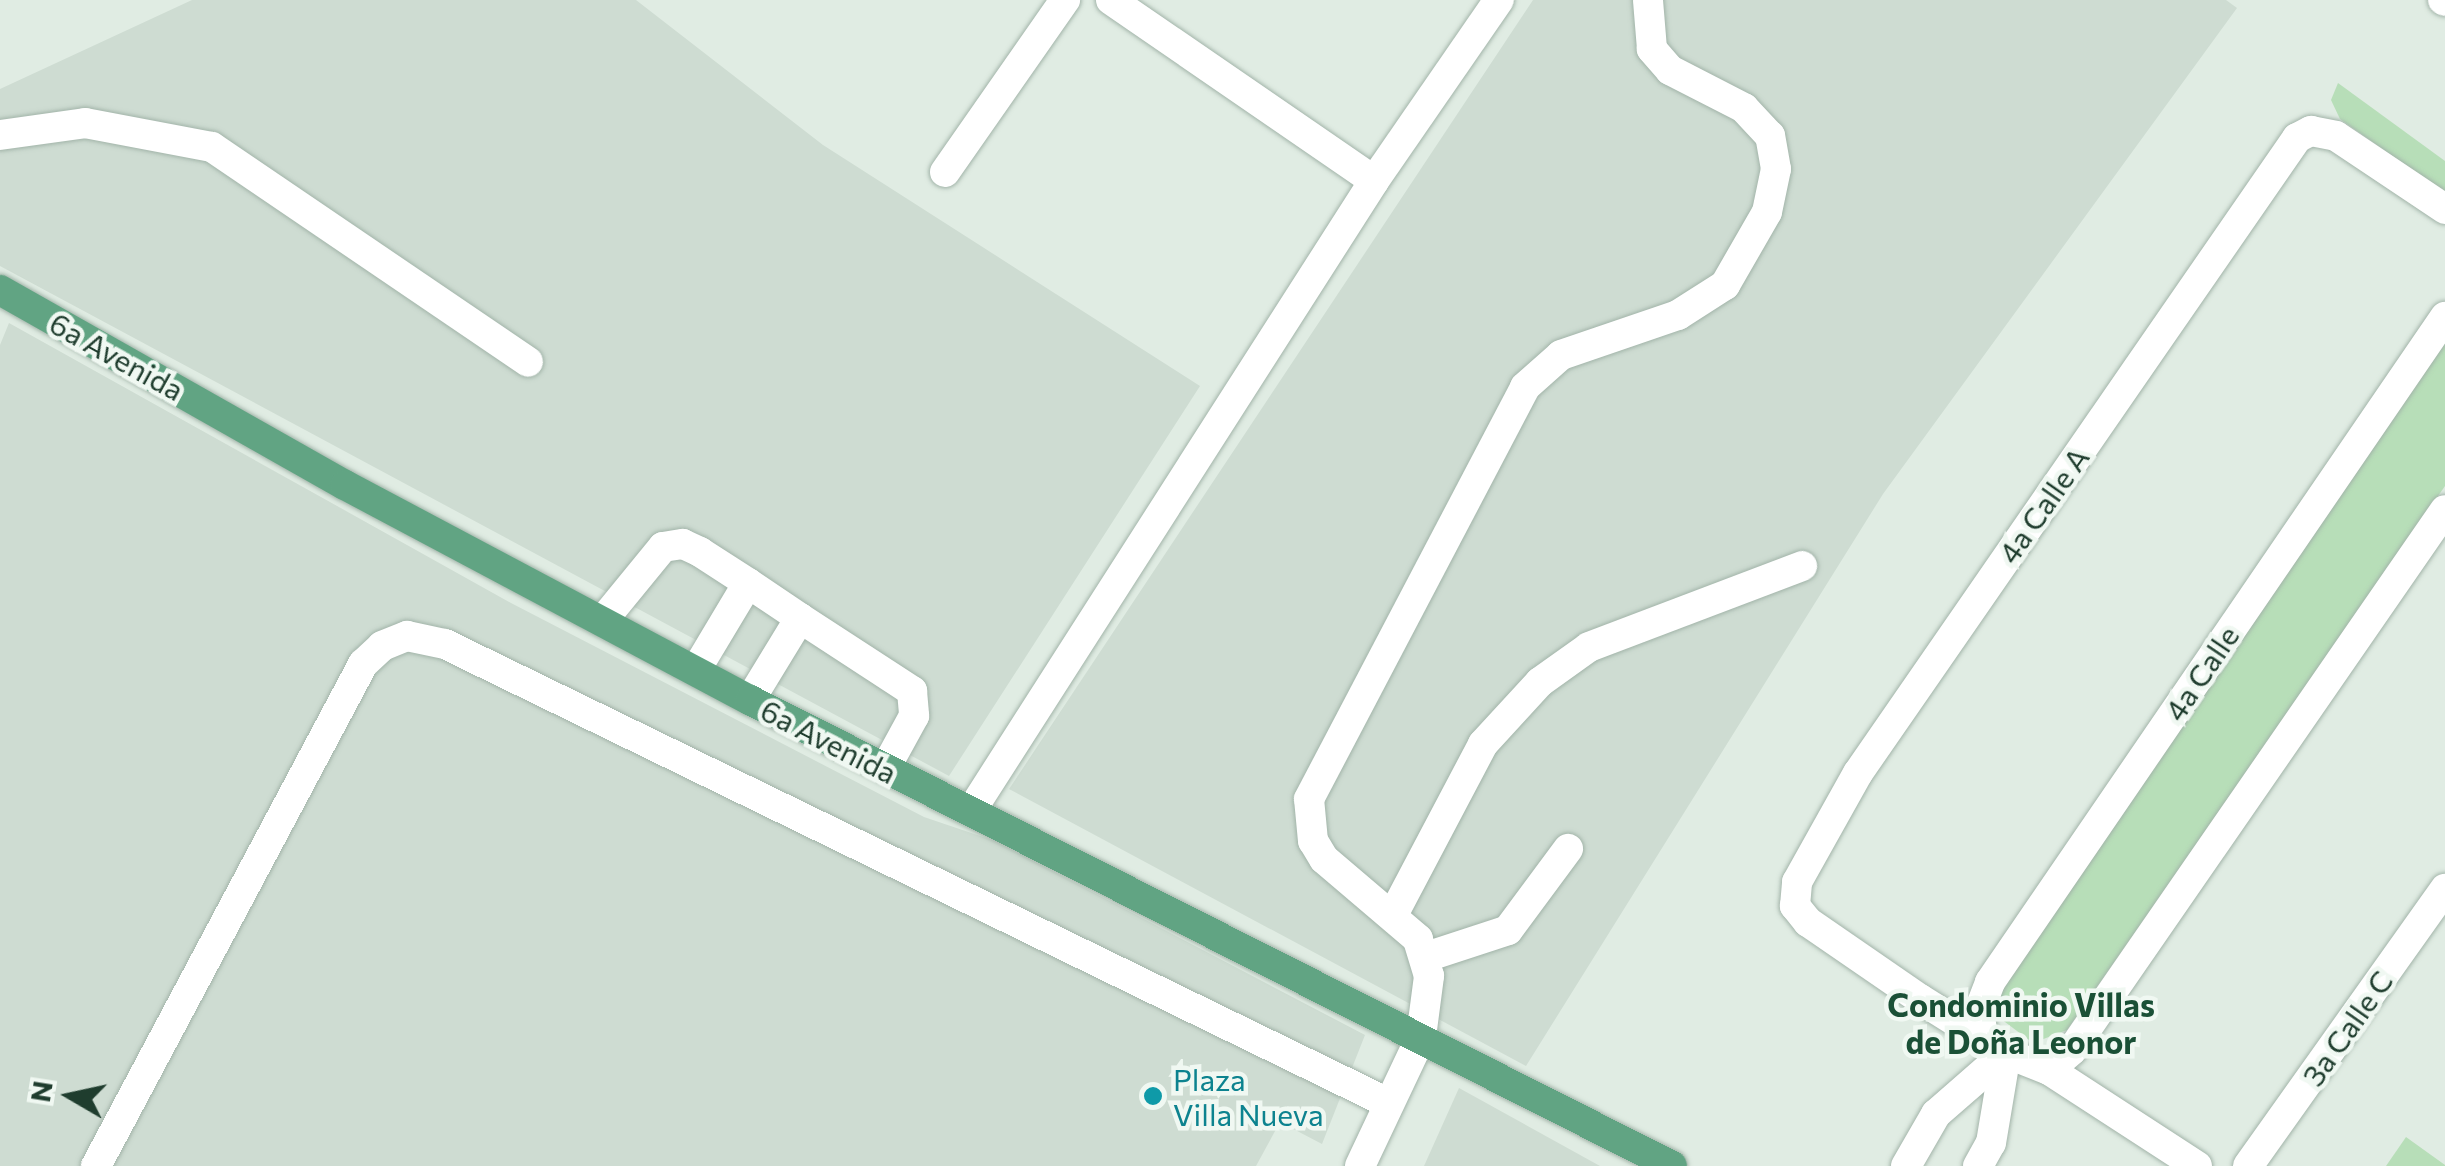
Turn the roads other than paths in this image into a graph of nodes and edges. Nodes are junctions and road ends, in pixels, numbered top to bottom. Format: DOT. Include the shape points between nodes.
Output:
graph roads {
  1 [pos="1065,0"];
  2 [pos="1111,0"];
  3 [pos="1648,0"];
  4 [pos="1497,1"];
  5 [pos="0,134"];
  6 [pos="945,172"];
  7 [pos="1374,182"];
  8 [pos="2445,209"];
  9 [pos="0,290"];
  10 [pos="2445,317"];
  11 [pos="528,362"];
  12 [pos="2445,510"];
  13 [pos="1802,566"];
  14 [pos="748,583"];
  15 [pos="800,618"];
  16 [pos="604,619"];
  17 [pos="696,670"];
  18 [pos="750,700"];
  19 [pos="885,768"];
  20 [pos="971,811"];
  21 [pos="1568,849"];
  22 [pos="2445,889"];
  23 [pos="1394,913"];
  24 [pos="1426,957"];
  25 [pos="1421,1037"];
  26 [pos="1994,1044"];
  27 [pos="2049,1070"];
  28 [pos="1388,1103"];
  29 [pos="96,1166"];
  30 [pos="1360,1166"];
  31 [pos="1672,1166"];
  32 [pos="1906,1166"];
  33 [pos="1978,1166"];
  34 [pos="2196,1166"];
  35 [pos="2248,1166"];
  1 -- 6 [label="street"];
  2 -- 7 [label="street"];
  3 -- 23 [label="street" via="1652,49 1670,70 1744,108 1770,136 1776,169 1767,212 1725,285 1678,315 1561,354 1538,370 1516,403 1310,800 1312,841 1324,860"];
  4 -- 7 [label="street"];
  5 -- 11 [label="street" via="85,123 212,147"];
  7 -- 20 [label="street"];
  8 -- 26 [label="street, 4a Calle A" via="2336,136 2311,131 2291,146 1810,850 1794,894 1797,911"];
  9 -- 16 [label="main road, 6a Avenida" via="346,485"];
  10 -- 26 [label="street, 4a Calle" via="1990,982 1980,1004"];
  12 -- 27 [label="street" via="2072,1050"];
  13 -- 23 [label="street" via="1602,641 1540,682 1483,744"];
  14 -- 15 [label="street"];
  14 -- 16 [label="street" via="683,544 662,547"];
  14 -- 17 [label="street"];
  15 -- 18 [label="street"];
  15 -- 19 [label="street" via="912,691 914,716"];
  16 -- 17 [label="main road, 6a Avenida"];
  17 -- 18 [label="main road, 6a Avenida"];
  18 -- 19 [label="main road, 6a Avenida"];
  19 -- 20 [label="main road, 6a Avenida"];
  20 -- 25 [label="main road, 6a Avenida"];
  21 -- 24 [label="street" via="1508,930"];
  22 -- 35 [label="street, 3a Calle C"];
  23 -- 24 [label="street"];
  24 -- 25 [label="street" via="1429,992"];
  25 -- 28 [label="street"];
  25 -- 31 [label="main road, 6a Avenida"];
  26 -- 27 [label="street"];
  26 -- 32 [label="street" via="1936,1114"];
  26 -- 33 [label="street, 4a Calle" via="1991,1143"];
  27 -- 34 [label="street"];
  28 -- 29 [label="street" via="445,644 407,636 382,646 364,664"];
  28 -- 30 [label="street"];
}
